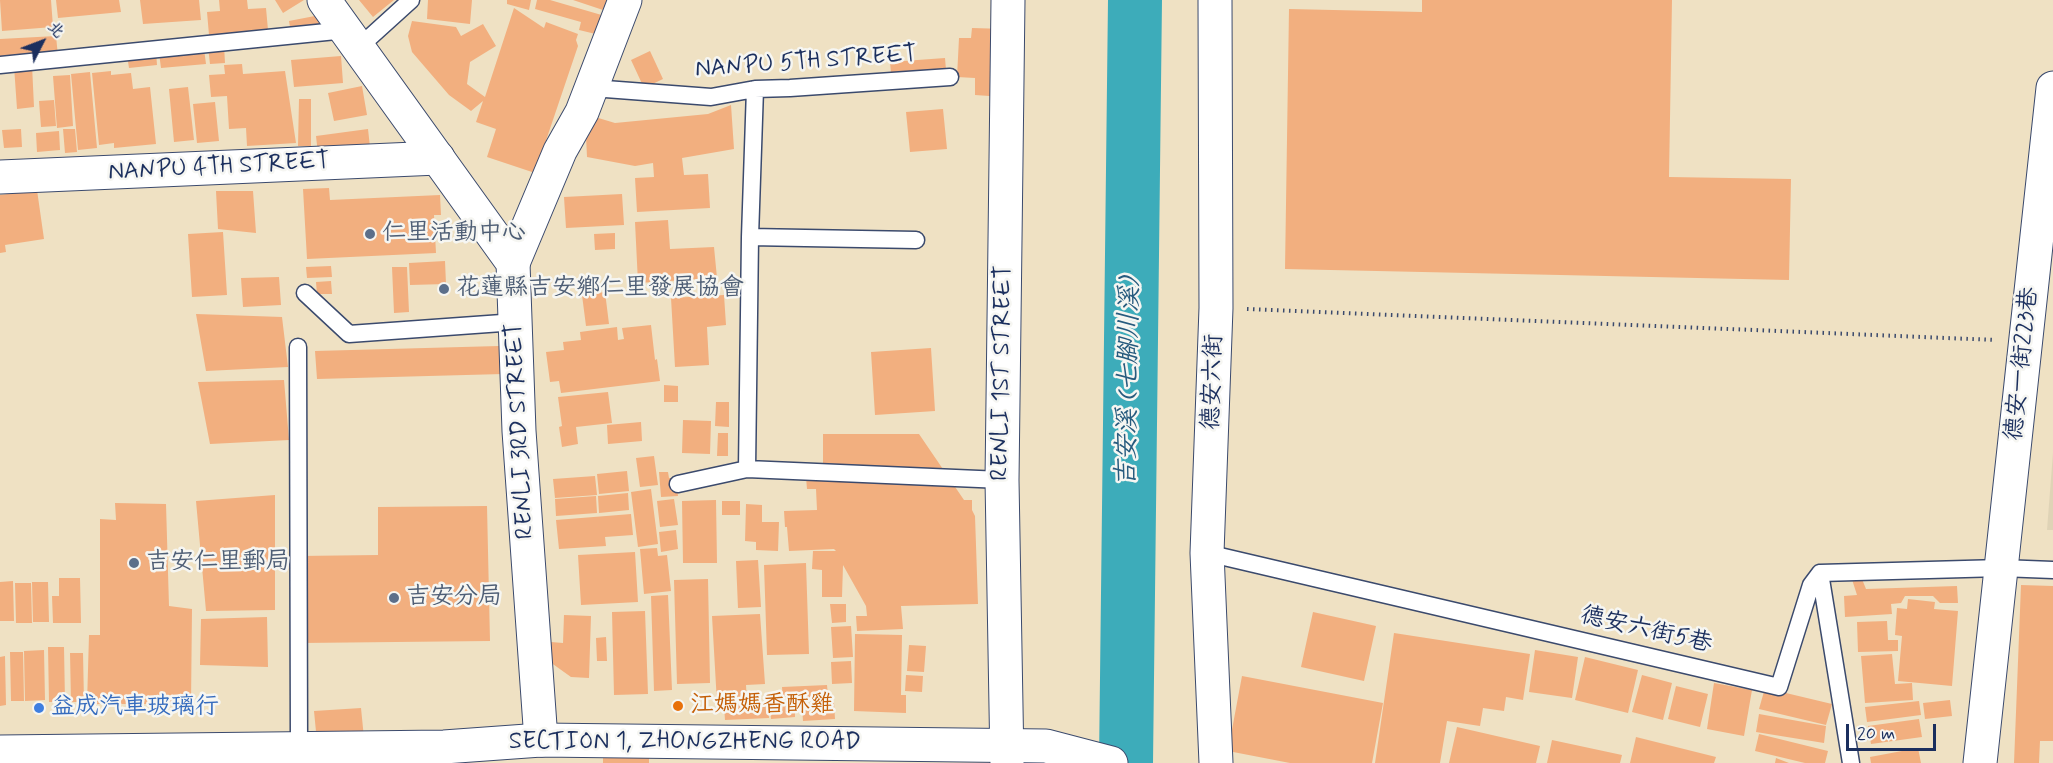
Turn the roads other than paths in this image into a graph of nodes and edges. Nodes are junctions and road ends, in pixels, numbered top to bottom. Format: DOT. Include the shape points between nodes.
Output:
graph roads {
  1 [pos="324,0"];
  2 [pos="411,0"];
  3 [pos="625,0"];
  4 [pos="1008,0"];
  5 [pos="1215,0"];
  6 [pos="352,39"];
  7 [pos="0,64"];
  8 [pos="950,77"];
  9 [pos="592,88"];
  10 [pos="755,88"];
  11 [pos="2053,88"];
  12 [pos="438,158"];
  13 [pos="0,177"];
  14 [pos="750,237"];
  15 [pos="916,240"];
  16 [pos="513,263"];
  17 [pos="305,293"];
  18 [pos="516,322"];
  19 [pos="298,346"];
  20 [pos="747,469"];
  21 [pos="1002,480"];
  22 [pos="678,484"];
  23 [pos="1207,553"];
  24 [pos="2001,568"];
  25 [pos="2053,570"];
  26 [pos="1820,573"];
  27 [pos="540,740"];
  28 [pos="299,749"];
  29 [pos="0,752"];
  30 [pos="1007,754"];
  31 [pos="445,755"];
  32 [pos="1111,763"];
  33 [pos="1216,763"];
  34 [pos="1851,763"];
  35 [pos="1980,763"];
  1 -- 6 [label="street"];
  2 -- 6 [label="lane"];
  3 -- 9 [label="street, RENLI 3RD STREET"];
  4 -- 21 [label="street, RENLI 1ST STREET"];
  5 -- 23 [label="street, 德安六街" via="1216,308"];
  6 -- 7 [label="lane"];
  6 -- 12 [label="street"];
  8 -- 10 [label="lane, NANPU 5TH STREET"];
  9 -- 10 [label="lane, NANPU 5TH STREET" via="711,97"];
  9 -- 16 [label="street, RENLI 3RD STREET" via="560,151"];
  10 -- 14 [label="lane"];
  11 -- 24 [label="street, 德安一街223巷"];
  12 -- 13 [label="street, NANPU 4TH STREET"];
  12 -- 16 [label="street"];
  14 -- 15 [label="lane"];
  14 -- 20 [label="lane"];
  16 -- 18 [label="street, RENLI 3RD STREET"];
  17 -- 18 [label="lane" via="349,334"];
  18 -- 27 [label="street, RENLI 3RD STREET" via="519,431"];
  19 -- 28 [label="lane"];
  20 -- 21 [label="lane"];
  20 -- 22 [label="lane"];
  21 -- 30 [label="street, RENLI 1ST STREET"];
  23 -- 26 [label="lane, 德安六街5巷" via="1779,687 1811,585"];
  23 -- 33 [label="street, 德安六街"];
  24 -- 25 [label="lane"];
  24 -- 26 [label="lane"];
  24 -- 35 [label="street, 德安一街223巷"];
  26 -- 34 [label="lane"];
  27 -- 30 [label="street, SECTION 1, ZHONGZHENG ROAD"];
  27 -- 31 [label="street, SECTION 1, ZHONGZHENG ROAD"];
  28 -- 29 [label="street, SECTION 1, ZHONGZHENG ROAD"];
  28 -- 31 [label="street, SECTION 1, ZHONGZHENG ROAD"];
  30 -- 32 [label="street, SECTION 1, ZHONGZHENG ROAD" via="1046,746"];
}
